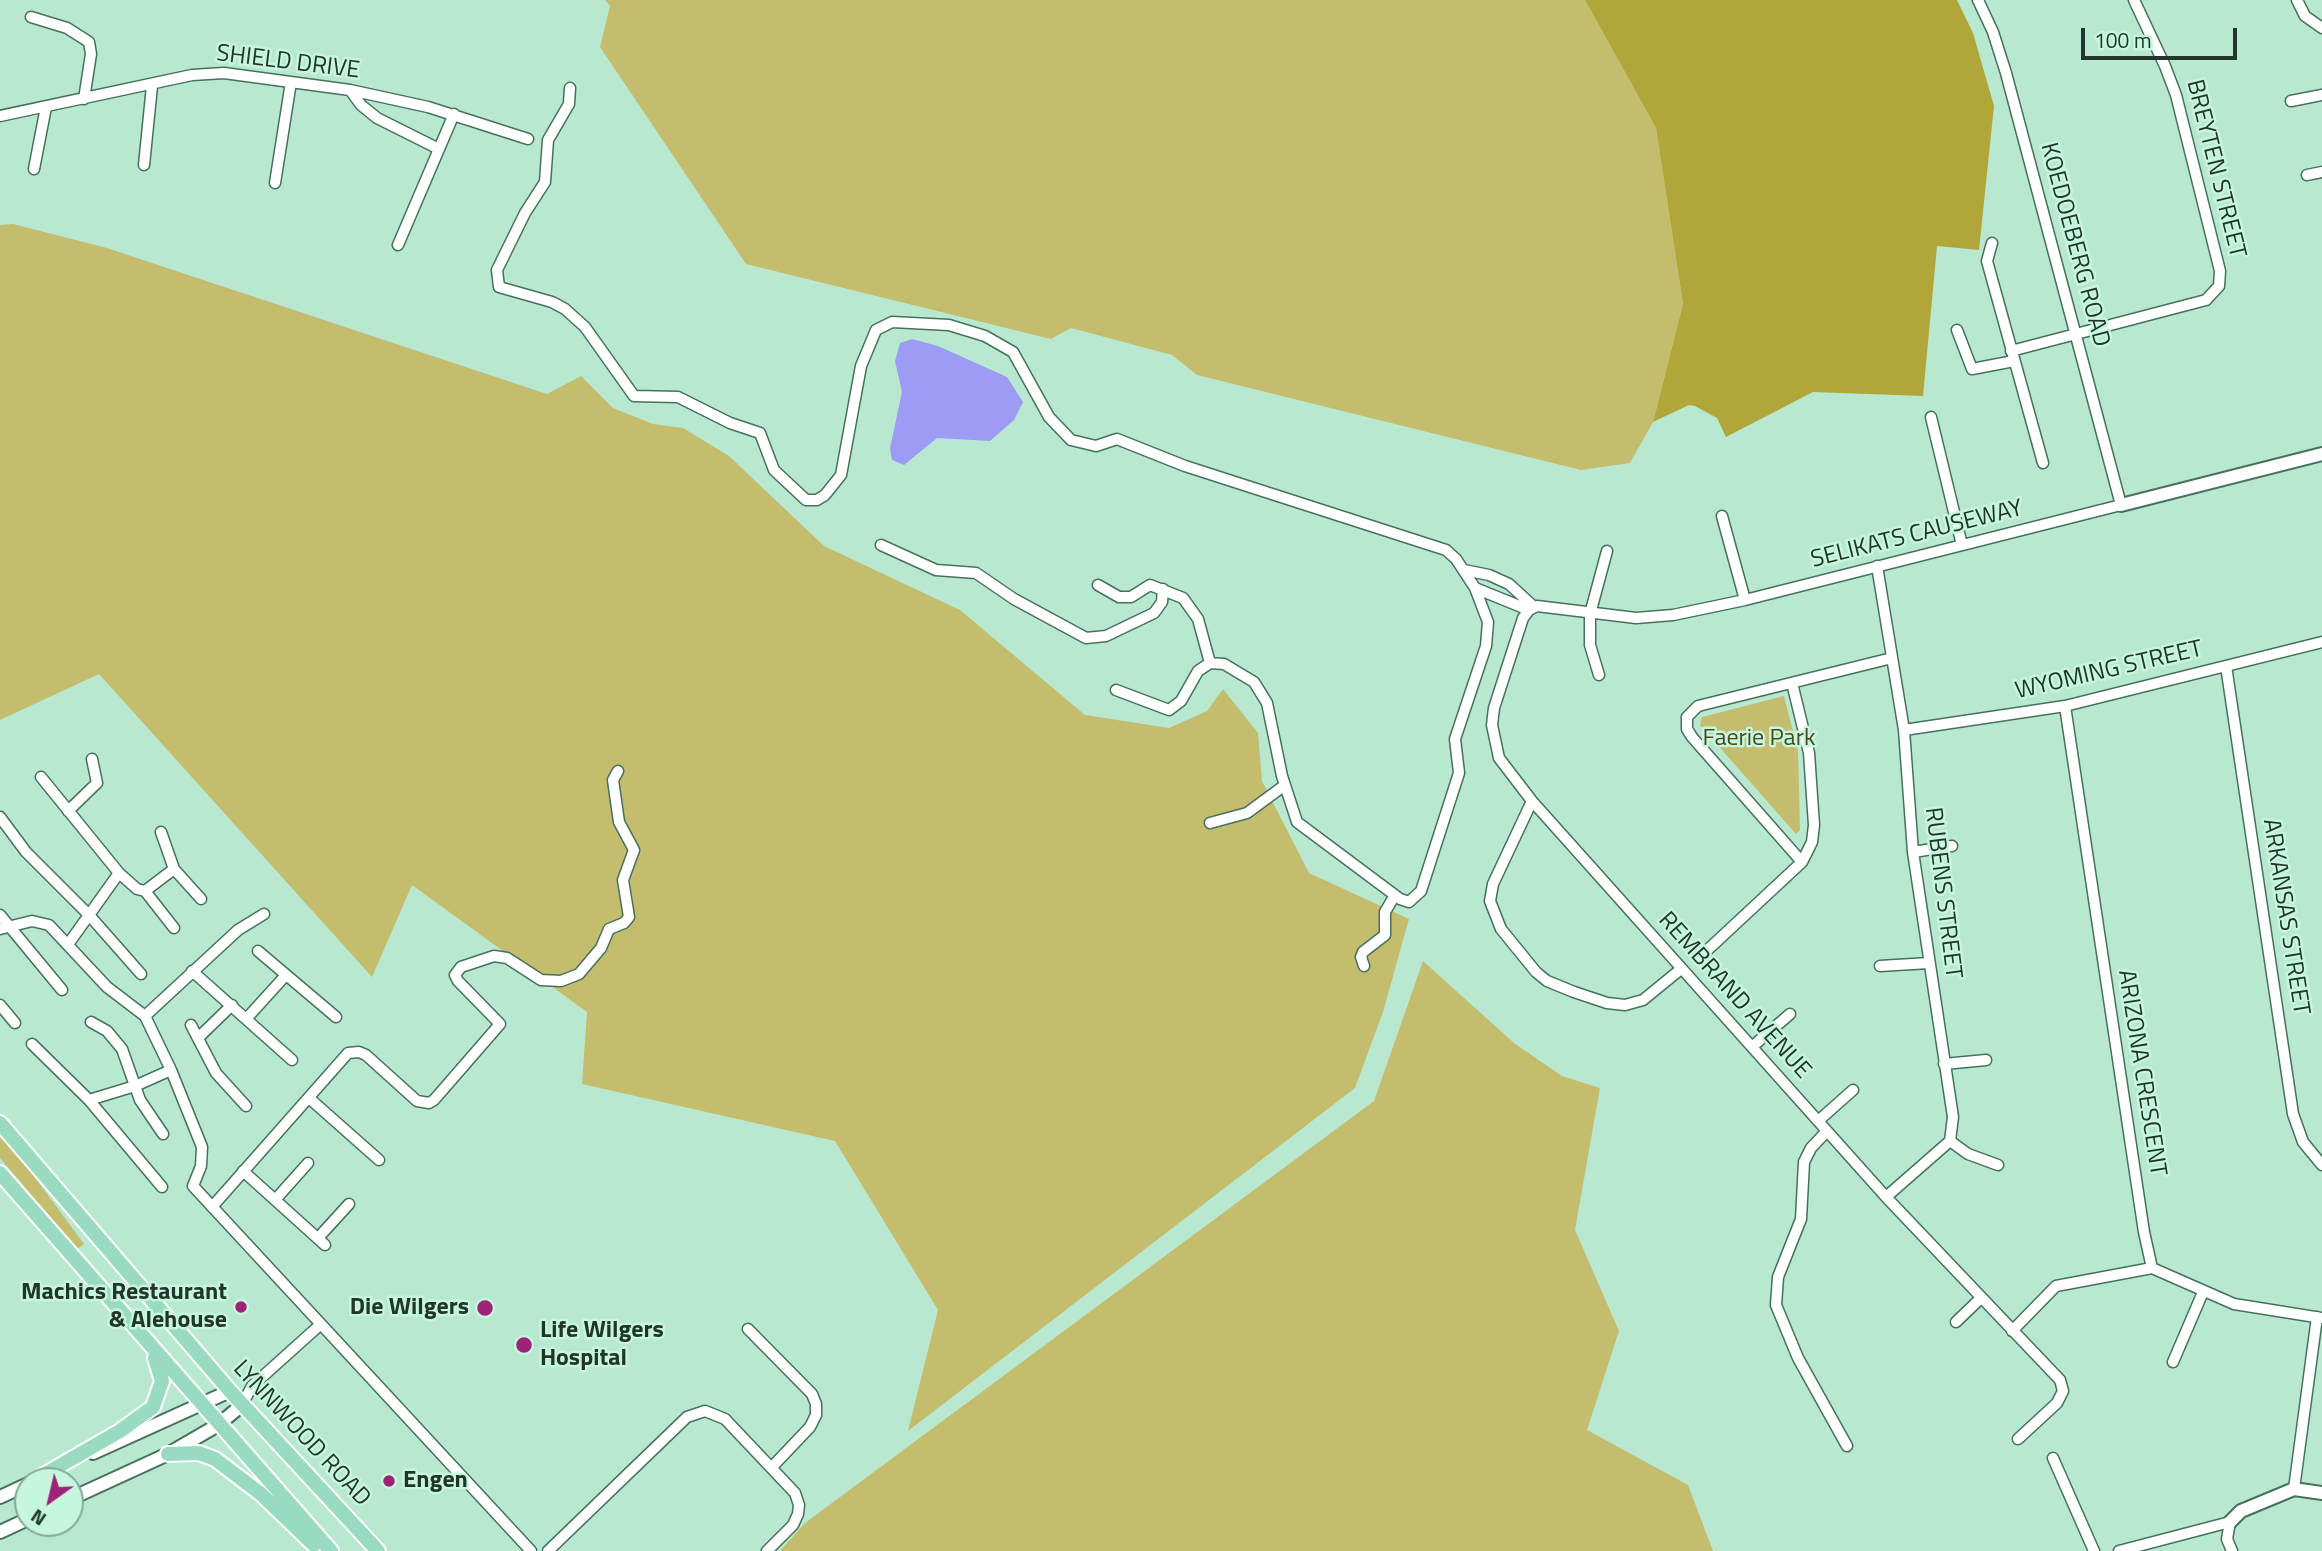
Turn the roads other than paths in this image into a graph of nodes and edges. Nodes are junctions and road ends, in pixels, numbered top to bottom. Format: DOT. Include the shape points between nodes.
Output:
graph roads {
  1 [pos="1978,0"];
  2 [pos="2134,0"];
  3 [pos="2297,0"];
  4 [pos="31,17"];
  5 [pos="2322,28"];
  6 [pos="291,82"];
  7 [pos="152,86"];
  8 [pos="570,88"];
  9 [pos="350,90"];
  10 [pos="2322,95"];
  11 [pos="84,99"];
  12 [pos="2291,101"];
  13 [pos="46,107"];
  14 [pos="454,114"];
  15 [pos="0,116"];
  16 [pos="528,139"];
  17 [pos="439,149"];
  18 [pos="144,165"];
  19 [pos="34,169"];
  20 [pos="2322,172"];
  21 [pos="2307,176"];
  22 [pos="275,183"];
  23 [pos="1992,243"];
  24 [pos="398,245"];
  25 [pos="1957,330"];
  26 [pos="2077,335"];
  27 [pos="2012,356"];
  28 [pos="1931,417"];
  29 [pos="2322,454"];
  30 [pos="2043,463"];
  31 [pos="2122,505"];
  32 [pos="1722,516"];
  33 [pos="881,545"];
  34 [pos="1962,545"];
  35 [pos="1607,551"];
  36 [pos="1877,566"];
  37 [pos="1464,570"];
  38 [pos="1098,585"];
  39 [pos="1475,588"];
  40 [pos="1163,589"];
  41 [pos="1745,600"];
  42 [pos="1529,612"];
  43 [pos="1590,614"];
  44 [pos="2322,642"];
  45 [pos="1892,658"];
  46 [pos="1210,663"];
  47 [pos="2226,666"];
  48 [pos="1599,675"];
  49 [pos="1792,683"];
  50 [pos="1116,690"];
  51 [pos="2065,706"];
  52 [pos="1904,730"];
  53 [pos="92,759"];
  54 [pos="618,771"];
  55 [pos="41,777"];
  56 [pos="1285,785"];
  57 [pos="1532,801"];
  58 [pos="68,811"];
  59 [pos="0,817"];
  60 [pos="1210,823"];
  61 [pos="161,832"];
  62 [pos="1952,846"];
  63 [pos="1913,852"];
  64 [pos="1802,862"];
  65 [pos="174,869"];
  66 [pos="120,873"];
  67 [pos="145,891"];
  68 [pos="1395,895"];
  69 [pos="201,899"];
  70 [pos="264,914"];
  71 [pos="0,915"];
  72 [pos="89,915"];
  73 [pos="4,927"];
  74 [pos="173,928"];
  75 [pos="69,943"];
  76 [pos="258,951"];
  77 [pos="1700,956"];
  78 [pos="1929,963"];
  79 [pos="1364,966"];
  80 [pos="1880,967"];
  81 [pos="1681,969"];
  82 [pos="192,971"];
  83 [pos="141,974"];
  84 [pos="286,975"];
  85 [pos="62,990"];
  86 [pos="0,1005"];
  87 [pos="232,1005"];
  88 [pos="1790,1014"];
  89 [pos="145,1016"];
  90 [pos="336,1017"];
  91 [pos="247,1018"];
  92 [pos="91,1022"];
  93 [pos="15,1023"];
  94 [pos="191,1025"];
  95 [pos="198,1038"];
  96 [pos="32,1044"];
  97 [pos="1753,1046"];
  98 [pos="292,1060"];
  99 [pos="1986,1060"];
  100 [pos="1944,1064"];
  101 [pos="171,1070"];
  102 [pos="135,1086"];
  103 [pos="1853,1090"];
  104 [pos="310,1098"];
  105 [pos="89,1100"];
  106 [pos="246,1106"];
  107 [pos="1818,1121"];
  108 [pos="0,1123"];
  109 [pos="1827,1131"];
  110 [pos="163,1134"];
  111 [pos="1950,1141"];
  112 [pos="379,1160"];
  113 [pos="308,1163"];
  114 [pos="1998,1165"];
  115 [pos="2322,1165"];
  116 [pos="243,1171"];
  117 [pos="0,1172"];
  118 [pos="162,1187"];
  119 [pos="1886,1197"];
  120 [pos="275,1200"];
  121 [pos="349,1204"];
  122 [pos="212,1207"];
  123 [pos="2152,1268"];
  124 [pos="2203,1292"];
  125 [pos="1981,1298"];
  126 [pos="2319,1317"];
  127 [pos="1956,1322"];
  128 [pos="321,1324"];
  129 [pos="748,1329"];
  130 [pos="2012,1331"];
  131 [pos="143,1339"];
  132 [pos="2173,1362"];
  133 [pos="252,1386"];
  134 [pos="230,1391"];
  135 [pos="200,1403"];
  136 [pos="242,1405"];
  137 [pos="218,1425"];
  138 [pos="2018,1439"];
  139 [pos="1847,1446"];
  140 [pos="168,1454"];
  141 [pos="2053,1458"];
  142 [pos="59,1467"];
  143 [pos="65,1467"];
  144 [pos="772,1467"];
  145 [pos="2294,1489"];
  146 [pos="84,1493"];
  147 [pos="2322,1493"];
  148 [pos="2230,1522"];
  149 [pos="320,1551"];
  150 [pos="331,1551"];
  151 [pos="378,1551"];
  152 [pos="531,1551"];
  153 [pos="548,1551"];
  154 [pos="767,1551"];
  155 [pos="2094,1551"];
  156 [pos="2119,1551"];
  157 [pos="2232,1551"];
  1 -- 26 [label="street, KOEDOEBERG ROAD" via="1997,43"];
  2 -- 26 [label="street, BREYTEN STREET" via="2172,81 2220,280 2217,291 2206,300"];
  3 -- 5 [label="street" via="2305,16"];
  4 -- 11 [label="street" via="67,28 89,42"];
  6 -- 7 [label="street, SHIELD DRIVE" via="204,73"];
  6 -- 9 [label="street, SHIELD DRIVE"];
  6 -- 22 [label="street"];
  7 -- 11 [label="street, SHIELD DRIVE"];
  7 -- 18 [label="street"];
  8 -- 37 [label="street" via="569,104 548,140 545,182 497,270 499,287 565,309 585,327 634,396 678,397 760,433 774,470 806,500 825,495 841,475 861,366 876,330 892,322 949,325 985,336 1013,352 1049,417 1071,440 1093,446 1112,439 1127,443 1185,466 1437,546 1452,554"];
  9 -- 14 [label="street, SHIELD DRIVE"];
  9 -- 17 [label="street" via="377,118"];
  10 -- 12 [label="street"];
  11 -- 13 [label="street, SHIELD DRIVE"];
  13 -- 15 [label="street, SHIELD DRIVE"];
  13 -- 19 [label="street"];
  14 -- 16 [label="street, SHIELD DRIVE"];
  14 -- 17 [label="street"];
  17 -- 24 [label="street"];
  20 -- 21 [label="street"];
  23 -- 27 [label="street" via="1987,261"];
  25 -- 27 [label="street, BREYTEN STREET" via="1972,369"];
  26 -- 27 [label="street, BREYTEN STREET"];
  26 -- 31 [label="street, KOEDOEBERG ROAD"];
  27 -- 30 [label="street"];
  28 -- 34 [label="street"];
  29 -- 31 [label="main road, SELIKATS CAUSEWAY"];
  31 -- 34 [label="street, SELIKATS CAUSEWAY"];
  32 -- 41 [label="street"];
  33 -- 40 [label="street" via="936,570 976,573 1014,600 1086,638 1105,636 1154,613 1162,602"];
  34 -- 36 [label="street, SELIKATS CAUSEWAY"];
  35 -- 43 [label="street"];
  36 -- 41 [label="street, SELIKATS CAUSEWAY"];
  36 -- 45 [label="street, RUBENS STREET"];
  37 -- 39 [label="street"];
  37 -- 42 [label="street" via="1509,584"];
  38 -- 40 [label="street" via="1122,598 1150,585"];
  39 -- 42 [label="street, SELIKATS CAUSEWAY"];
  39 -- 68 [label="street" via="1488,632 1454,739 1459,774 1418,896 1409,902"];
  40 -- 46 [label="street" via="1183,598 1195,611"];
  41 -- 43 [label="street, SELIKATS CAUSEWAY" via="1659,617"];
  42 -- 43 [label="street, SELIKATS CAUSEWAY"];
  42 -- 57 [label="street, REMBRAND AVENUE" via="1492,725 1499,758"];
  43 -- 48 [label="street" via="1590,645"];
  44 -- 47 [label="street, WYOMING STREET"];
  45 -- 49 [label="street"];
  45 -- 52 [label="street, RUBENS STREET"];
  46 -- 50 [label="street" via="1198,671 1181,701 1169,710"];
  46 -- 56 [label="street" via="1224,664 1260,687"];
  47 -- 51 [label="street, WYOMING STREET"];
  47 -- 115 [label="street, ARKANSAS STREET" via="2293,1114 2303,1142"];
  49 -- 64 [label="street" via="1807,739 1814,825"];
  49 -- 64 [label="street" via="1698,706 1686,722 1701,749"];
  51 -- 52 [label="street, WYOMING STREET"];
  51 -- 123 [label="street, ARIZONA CRESCENT"];
  52 -- 63 [label="street, RUBENS STREET"];
  53 -- 58 [label="street" via="97,783"];
  54 -- 104 [label="street" via="613,780 619,821 634,850 623,880 629,917 609,929 601,948 579,974 561,981 541,980 507,958 481,958 461,967 455,975 462,988 494,1016 499,1027 434,1100 417,1101 366,1055 354,1051"];
  55 -- 58 [label="street"];
  56 -- 60 [label="street" via="1247,813"];
  56 -- 68 [label="street" via="1293,815 1302,828"];
  57 -- 81 [label="street, REMBRAND AVENUE"];
  57 -- 81 [label="street" via="1493,884 1490,901 1501,929 1536,972 1574,992 1625,1005 1643,1000"];
  58 -- 66 [label="street"];
  59 -- 72 [label="street" via="35,862"];
  61 -- 65 [label="street"];
  62 -- 63 [label="street"];
  63 -- 78 [label="street, RUBENS STREET"];
  64 -- 77 [label="street"];
  65 -- 67 [label="street"];
  65 -- 69 [label="street"];
  66 -- 67 [label="street"];
  66 -- 72 [label="street"];
  67 -- 74 [label="street"];
  68 -- 79 [label="street" via="1385,914 1385,935 1363,952"];
  70 -- 82 [label="street" via="238,930"];
  71 -- 73 [label="street"];
  72 -- 75 [label="street"];
  72 -- 83 [label="street"];
  73 -- 75 [label="street" via="41,921"];
  73 -- 85 [label="street"];
  75 -- 89 [label="street" via="107,988"];
  76 -- 84 [label="street"];
  78 -- 80 [label="street"];
  78 -- 100 [label="street, RUBENS STREET"];
  81 -- 97 [label="street, REMBRAND AVENUE"];
  82 -- 87 [label="street"];
  82 -- 89 [label="street"];
  84 -- 90 [label="street"];
  84 -- 91 [label="street"];
  86 -- 93 [label="street"];
  87 -- 91 [label="street"];
  87 -- 95 [label="street"];
  88 -- 97 [label="street"];
  89 -- 101 [label="street"];
  91 -- 98 [label="street"];
  92 -- 102 [label="street" via="107,1031 122,1049"];
  94 -- 95 [label="street"];
  95 -- 106 [label="street" via="216,1073"];
  96 -- 105 [label="street"];
  97 -- 107 [label="street, REMBRAND AVENUE"];
  99 -- 100 [label="street"];
  100 -- 111 [label="street, RUBENS STREET" via="1952,1109"];
  101 -- 102 [label="street"];
  101 -- 122 [label="street" via="202,1147 193,1186"];
  102 -- 105 [label="street"];
  102 -- 110 [label="street"];
  103 -- 107 [label="street"];
  104 -- 112 [label="street"];
  104 -- 116 [label="street"];
  105 -- 118 [label="street"];
  107 -- 109 [label="street, REMBRAND AVENUE"];
  108 -- 134 [label="main road, LYNNWOOD ROAD"];
  109 -- 119 [label="street, REMBRAND AVENUE"];
  109 -- 139 [label="street" via="1804,1162 1801,1219 1778,1276 1776,1305 1798,1358"];
  111 -- 114 [label="street" via="1968,1154"];
  111 -- 119 [label="street"];
  113 -- 120 [label="street"];
  116 -- 120 [label="street"];
  116 -- 122 [label="street"];
  117 -- 131 [label="main road"];
  119 -- 125 [label="street, REMBRAND AVENUE"];
  120 -- 121 [label="street" via="322,1241"];
  122 -- 128 [label="street"];
  123 -- 124 [label="street"];
  123 -- 130 [label="street" via="2056,1286"];
  124 -- 126 [label="street" via="2244,1306"];
  124 -- 132 [label="street"];
  125 -- 127 [label="street"];
  125 -- 130 [label="street, REMBRAND AVENUE"];
  126 -- 145 [label="street"];
  128 -- 133 [label="street"];
  128 -- 152 [label="street"];
  129 -- 144 [label="street" via="812,1394 816,1404 810,1427"];
  130 -- 138 [label="street, REMBRAND AVENUE" via="2060,1380 2063,1391 2057,1403"];
  131 -- 135 [label="main road"];
  131 -- 142 [label="main road" via="161,1368 161,1390 153,1407"];
  133 -- 134 [label="street"];
  133 -- 136 [label="street"];
  134 -- 135 [label="main road"];
  134 -- 136 [label="main road, LYNNWOOD ROAD"];
  135 -- 137 [label="main road"];
  135 -- 143 [label="main road"];
  136 -- 137 [label="main road"];
  136 -- 151 [label="main road, LYNNWOOD ROAD"];
  137 -- 140 [label="main road"];
  137 -- 150 [label="main road"];
  140 -- 146 [label="main road"];
  140 -- 149 [label="main road" via="199,1453 215,1459 261,1494"];
  141 -- 155 [label="street"];
  144 -- 153 [label="street" via="725,1419 714,1412 696,1412"];
  144 -- 154 [label="street" via="795,1493 799,1505 793,1525"];
  145 -- 147 [label="main road"];
  145 -- 148 [label="main road" via="2241,1511"];
  148 -- 156 [label="street"];
  148 -- 157 [label="street" via="2227,1535"];
}
